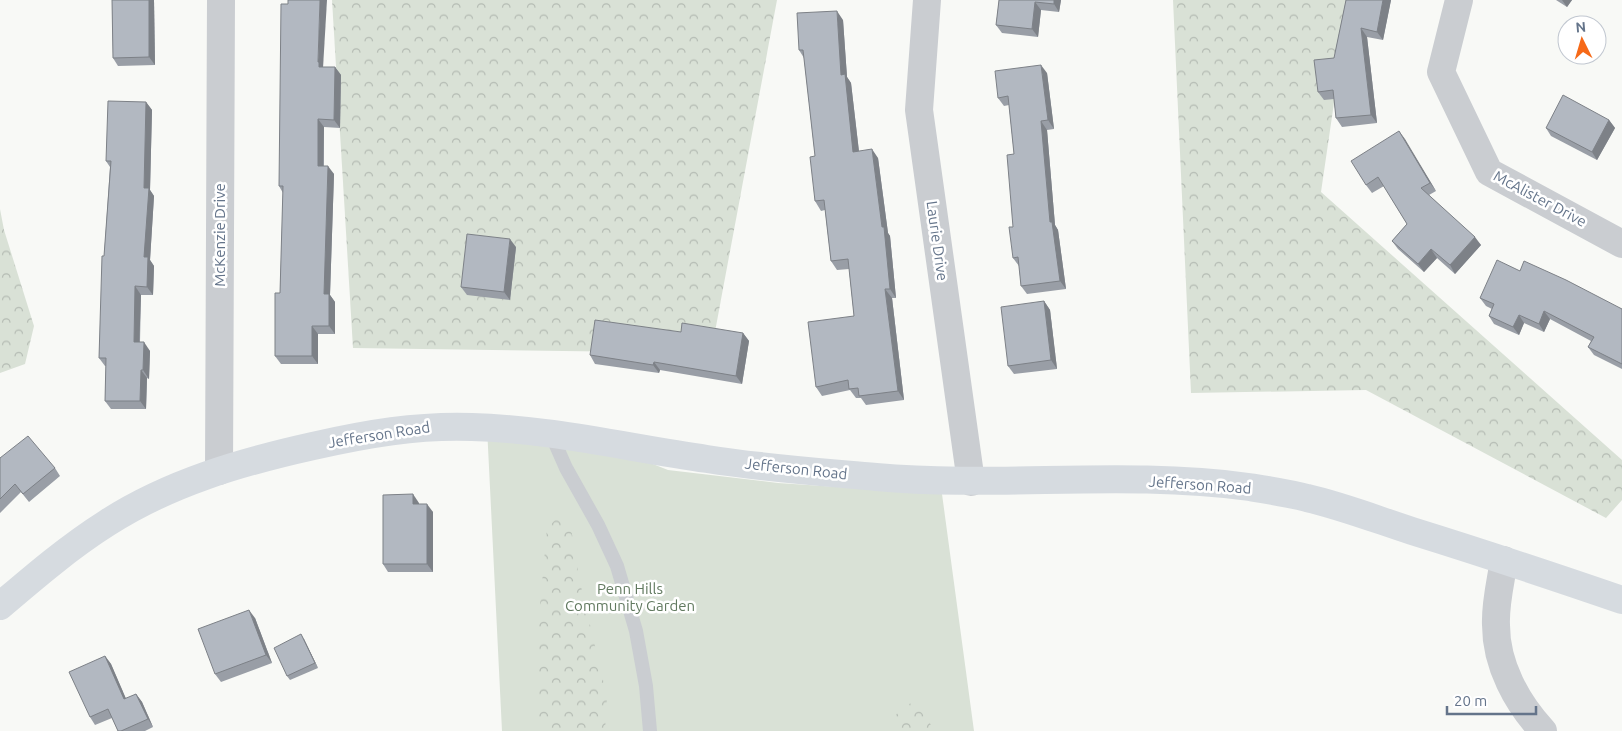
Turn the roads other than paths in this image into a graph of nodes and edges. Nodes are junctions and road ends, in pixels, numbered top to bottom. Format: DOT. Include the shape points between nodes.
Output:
graph roads {
  1 [pos="221,0"];
  2 [pos="927,0"];
  3 [pos="1460,0"];
  4 [pos="1622,244"];
  5 [pos="551,434"];
  6 [pos="219,471"];
  7 [pos="971,482"];
  8 [pos="1504,560"];
  9 [pos="1622,600"];
  10 [pos="0,606"];
  11 [pos="650,731"];
  12 [pos="1544,731"];
  1 -- 6 [label="street, McKenzie Drive"];
  2 -- 7 [label="street, Laurie Drive" via="919,110"];
  3 -- 4 [label="street, McAlister Drive" via="1441,72 1489,172"];
  5 -- 6 [label="street, Jefferson Road" via="472,427 390,430 282,453"];
  5 -- 7 [label="street, Jefferson Road" via="769,467"];
  5 -- 11 [label="lane" via="617,566 636,631"];
  6 -- 10 [label="street, Jefferson Road" via="177,486 107,522"];
  7 -- 8 [label="street, Jefferson Road" via="1178,481 1248,487 1310,498"];
  8 -- 9 [label="street, Jefferson Road"];
  8 -- 12 [label="street" via="1496,626 1499,648 1516,696"];
}
